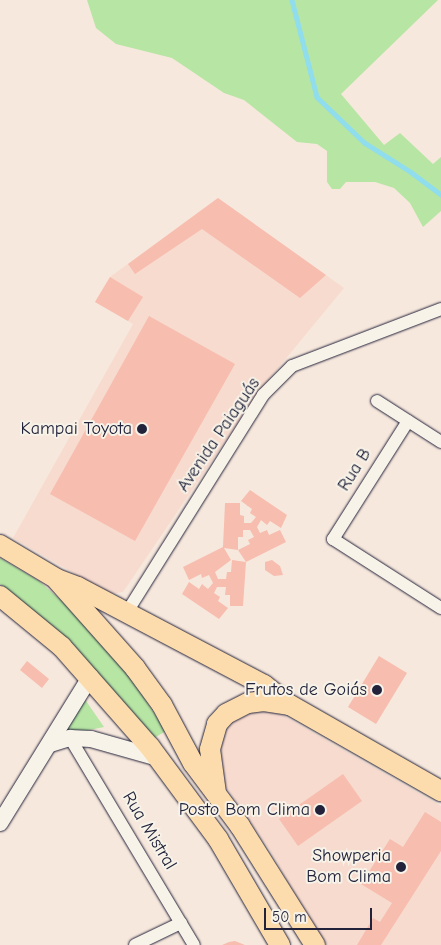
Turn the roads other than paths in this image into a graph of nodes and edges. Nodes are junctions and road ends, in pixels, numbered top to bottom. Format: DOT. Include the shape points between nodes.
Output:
graph roads {
  1 [pos="441,309"];
  2 [pos="376,401"];
  3 [pos="408,421"];
  4 [pos="441,442"];
  5 [pos="0,545"];
  6 [pos="57,579"];
  7 [pos="0,596"];
  8 [pos="441,608"];
  9 [pos="135,616"];
  10 [pos="90,677"];
  11 [pos="290,705"];
  12 [pos="70,738"];
  13 [pos="50,744"];
  14 [pos="158,758"];
  15 [pos="441,791"];
  16 [pos="216,793"];
  17 [pos="0,823"];
  18 [pos="181,923"];
  19 [pos="135,945"];
  20 [pos="194,945"];
  21 [pos="280,945"];
  22 [pos="315,945"];
  1 -- 9 [label="street, Avenida Paiaguás" via="292,366 263,395"];
  2 -- 3 [label="street"];
  3 -- 4 [label="street"];
  3 -- 8 [label="street, Rua B" via="333,539"];
  5 -- 6 [label="main road"];
  6 -- 9 [label="main road"];
  6 -- 16 [label="main road" via="162,704 193,763"];
  7 -- 10 [label="main road" via="44,630"];
  9 -- 11 [label="main road" via="264,685"];
  10 -- 13 [label="street"];
  10 -- 14 [label="main road"];
  11 -- 15 [label="main road"];
  11 -- 16 [label="main road" via="264,701 248,703 226,714 217,724 212,738"];
  12 -- 13 [label="street"];
  12 -- 14 [label="street" via="102,740"];
  12 -- 18 [label="street, Rua Mistral"];
  13 -- 17 [label="street"];
  14 -- 21 [label="main road" via="218,839"];
  16 -- 22 [label="main road"];
  18 -- 19 [label="street"];
  18 -- 20 [label="street, Rua Mistral"];
}
